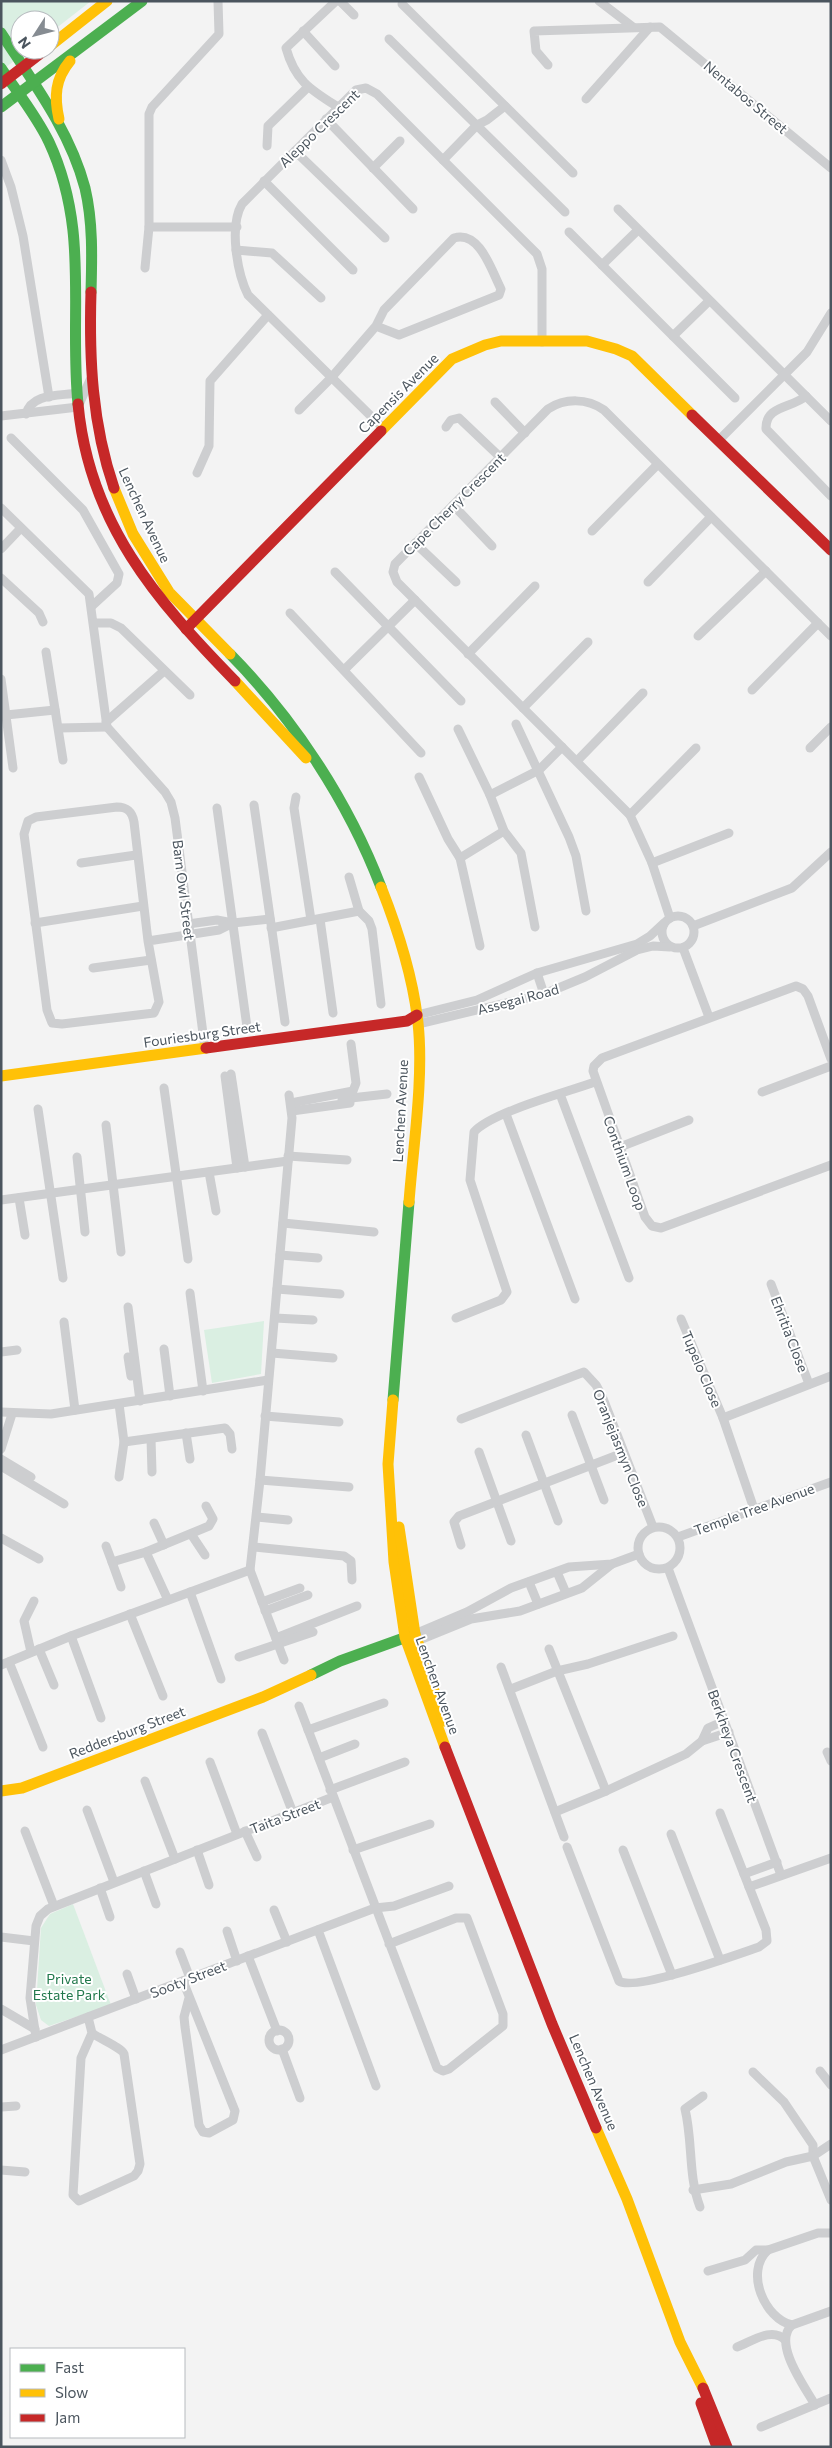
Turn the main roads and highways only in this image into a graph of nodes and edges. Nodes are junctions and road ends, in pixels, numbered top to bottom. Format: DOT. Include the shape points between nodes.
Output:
graph roads {
  1 [pos="107,1"];
  2 [pos="142,1"];
  3 [pos="1,33"];
  4 [pos="60,38"];
  5 [pos="81,48"];
  6 [pos="33,60"];
  7 [pos="24,67"];
  8 [pos="1,68"];
  9 [pos="5,81"];
  10 [pos="34,82"];
  11 [pos="18,93"];
  12 [pos="1,107"];
  13 [pos="62,131"];
  14 [pos="831,550"];
  15 [pos="196,619"];
  16 [pos="186,629"];
  17 [pos="333,791"];
  18 [pos="414,1020"];
  19 [pos="1,1076"];
  20 [pos="411,1639"];
  21 [pos="1,1791"];
  22 [pos="680,2342"];
  23 [pos="717,2447"];
  24 [pos="727,2447"];
  1 -- 4 [label="main road"];
  2 -- 5 [label="main road"];
  3 -- 7 [label="main road, Lenchen Avenue"];
  5 -- 10 [label="main road"];
  5 -- 13 [label="main road" via="62,71 56,85 55,102"];
  6 -- 7 [label="main road"];
  7 -- 9 [label="main road"];
  7 -- 10 [label="main road, Lenchen Avenue"];
  8 -- 9 [label="main road, Lenchen Avenue"];
  9 -- 11 [label="main road, Lenchen Avenue"];
  10 -- 11 [label="main road"];
  10 -- 13 [label="main road, Lenchen Avenue"];
  11 -- 12 [label="main road"];
  11 -- 16 [label="main road, Lenchen Avenue" via="41,126 66,189 76,247 79,400 91,472 114,526 142,576"];
  13 -- 15 [label="main road, Lenchen Avenue" via="80,173 92,235 91,376 95,417 110,481 141,550 169,592"];
  14 -- 15 [label="main road, Capensis Avenue" via="632,356 597,342 501,341 456,357"];
  15 -- 16 [label="main road, Capensis Avenue"];
  15 -- 17 [label="main road, Lenchen Avenue" via="261,685 302,738"];
  16 -- 17 [label="main road, Lenchen Avenue" via="280,726"];
  17 -- 18 [label="main road, Lenchen Avenue" via="358,834 397,927"];
  18 -- 19 [label="main road, Fouriesburg Street"];
  18 -- 20 [label="main road, Lenchen Avenue" via="418,1082 388,1464 390,1520"];
  20 -- 21 [label="main road, Reddersburg Street" via="340,1661 263,1697 22,1788"];
  20 -- 22 [label="main road, Lenchen Avenue" via="552,2024 627,2199"];
  22 -- 23 [label="main road, Lenchen Avenue"];
  22 -- 24 [label="main road, Lenchen Avenue"];
}
